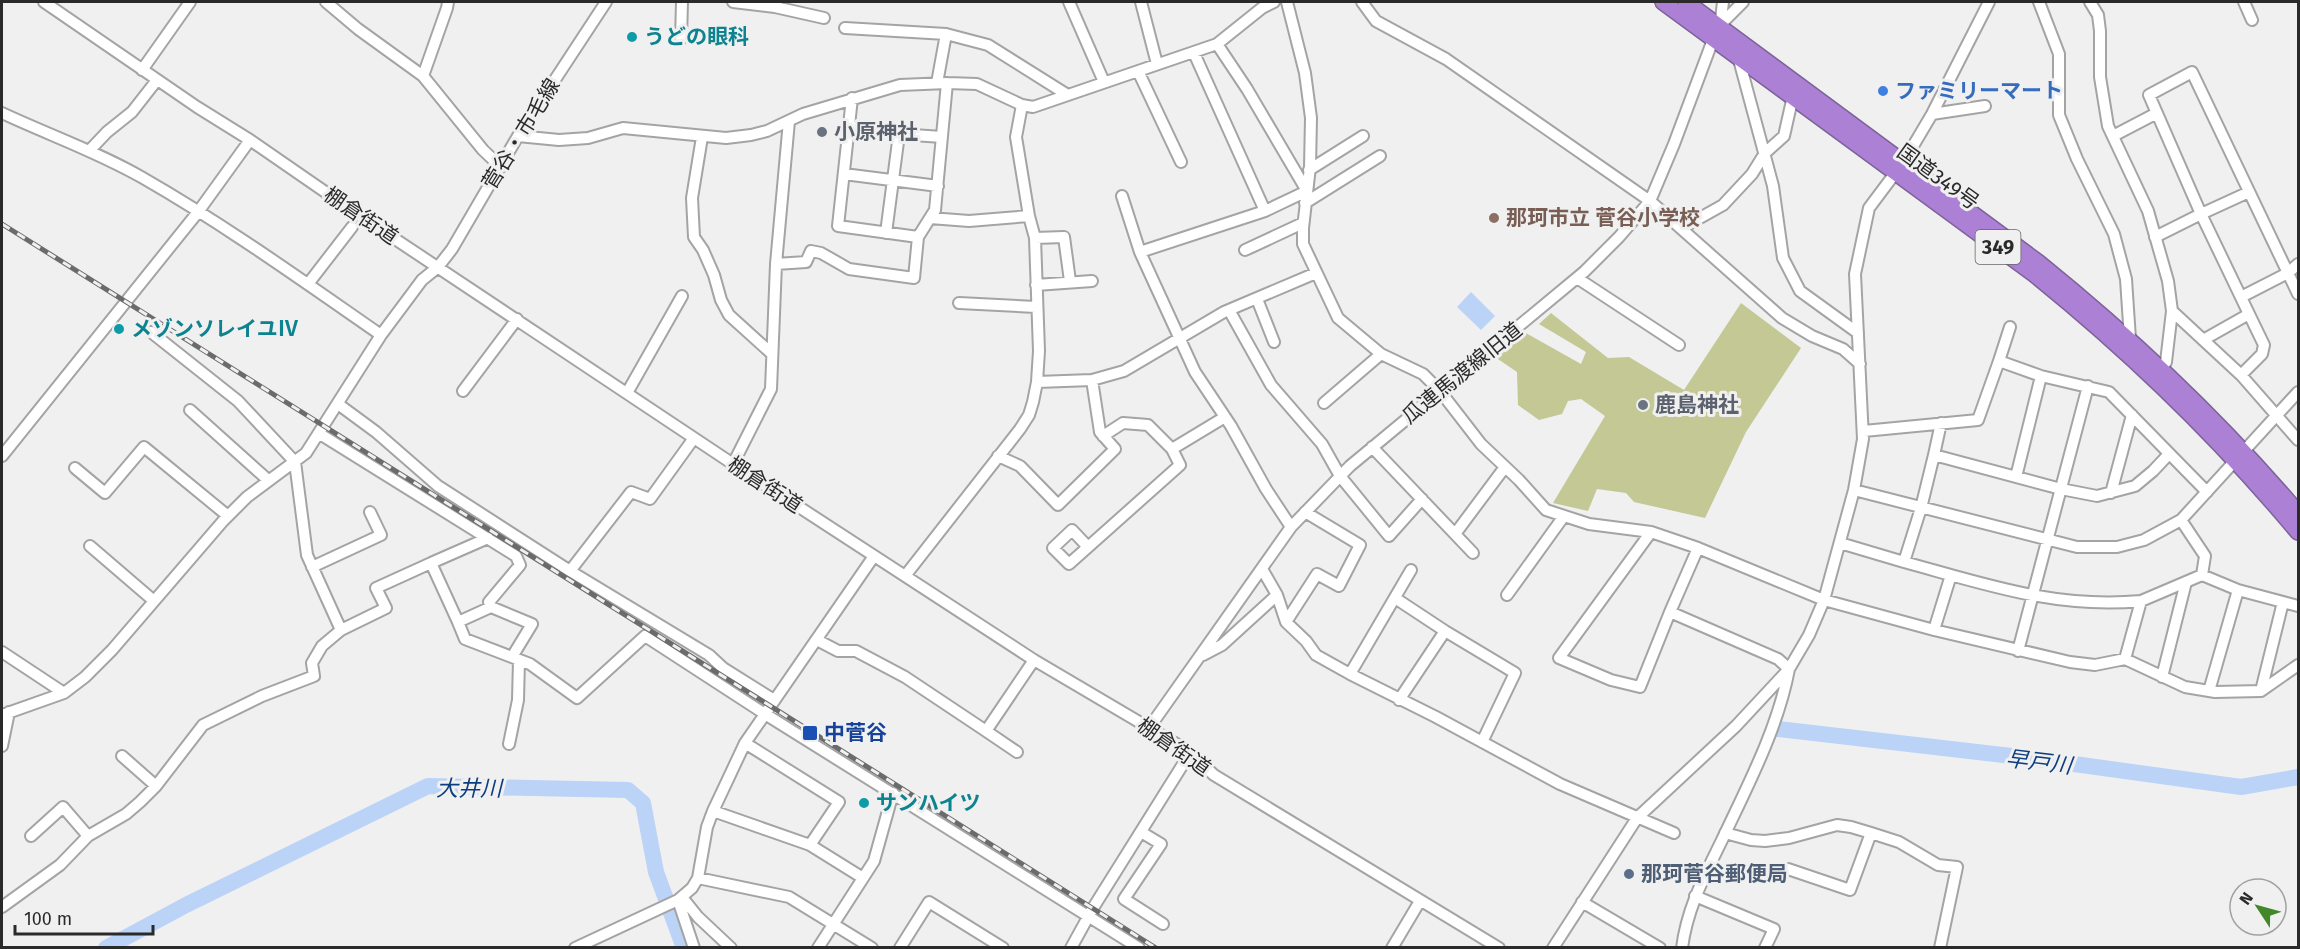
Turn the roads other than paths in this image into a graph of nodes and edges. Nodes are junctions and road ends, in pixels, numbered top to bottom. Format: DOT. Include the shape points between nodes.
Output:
graph roads {
  1 [pos="45,2"];
  2 [pos="190,2"];
  3 [pos="326,2"];
  4 [pos="448,2"];
  5 [pos="606,2"];
  6 [pos="682,2"];
  7 [pos="733,2"];
  8 [pos="1069,2"];
  9 [pos="1141,2"];
  10 [pos="1274,2"];
  11 [pos="1287,2"];
  12 [pos="1362,2"];
  13 [pos="1663,2"];
  14 [pos="1686,2"];
  15 [pos="1722,2"];
  16 [pos="1743,2"];
  17 [pos="1989,2"];
  18 [pos="2039,2"];
  19 [pos="2090,2"];
  20 [pos="2244,2"];
  21 [pos="776,4"];
  22 [pos="824,18"];
  23 [pos="2252,20"];
  24 [pos="845,28"];
  25 [pos="1717,32"];
  26 [pos="946,34"];
  27 [pos="681,39"];
  28 [pos="1217,44"];
  29 [pos="1194,53"];
  30 [pos="1738,55"];
  31 [pos="1157,63"];
  32 [pos="142,70"];
  33 [pos="1138,71"];
  34 [pos="423,76"];
  35 [pos="157,80"];
  36 [pos="1104,82"];
  37 [pos="942,83"];
  38 [pos="1066,94"];
  39 [pos="1793,96"];
  40 [pos="852,98"];
  41 [pos="1022,105"];
  42 [pos="1985,106"];
  43 [pos="2,113"];
  44 [pos="2157,113"];
  45 [pos="1932,114"];
  46 [pos="789,121"];
  47 [pos="850,126"];
  48 [pos="899,134"];
  49 [pos="518,136"];
  50 [pos="1363,136"];
  51 [pos="2113,136"];
  52 [pos="702,137"];
  53 [pos="942,137"];
  54 [pos="250,140"];
  55 [pos="89,151"];
  56 [pos="1765,153"];
  57 [pos="1380,156"];
  58 [pos="1181,162"];
  59 [pos="501,167"];
  60 [pos="1900,168"];
  61 [pos="1309,170"];
  62 [pos="844,174"];
  63 [pos="892,180"];
  64 [pos="938,186"];
  65 [pos="2249,192"];
  66 [pos="1122,196"];
  67 [pos="1306,197"];
  68 [pos="1650,201"];
  69 [pos="1265,211"];
  70 [pos="198,212"];
  71 [pos="2201,214"];
  72 [pos="1029,216"];
  73 [pos="930,218"];
  74 [pos="1303,223"];
  75 [pos="352,227"];
  76 [pos="1682,228"];
  77 [pos="886,233"];
  78 [pos="918,237"];
  79 [pos="2155,237"];
  80 [pos="1035,238"];
  81 [pos="1245,250"];
  82 [pos="1140,252"];
  83 [pos="776,264"];
  84 [pos="2298,264"];
  85 [pos="438,267"];
  86 [pos="1316,273"];
  87 [pos="2288,273"];
  88 [pos="1577,278"];
  89 [pos="1070,281"];
  90 [pos="1092,281"];
  91 [pos="308,285"];
  92 [pos="1036,285"];
  93 [pos="2298,294"];
  94 [pos="682,296"];
  95 [pos="2241,297"];
  96 [pos="1257,299"];
  97 [pos="959,303"];
  98 [pos="1036,307"];
  99 [pos="1229,310"];
  100 [pos="2172,311"];
  101 [pos="2248,314"];
  102 [pos="517,319"];
  103 [pos="2010,327"];
  104 [pos="151,332"];
  105 [pos="1858,333"];
  106 [pos="381,335"];
  107 [pos="1181,338"];
  108 [pos="2130,339"];
  109 [pos="2202,340"];
  110 [pos="1274,342"];
  111 [pos="1679,345"];
  112 [pos="771,353"];
  113 [pos="1381,354"];
  114 [pos="1999,361"];
  115 [pos="1860,364"];
  116 [pos="2162,368"];
  117 [pos="2241,375"];
  118 [pos="2041,376"];
  119 [pos="1092,380"];
  120 [pos="1037,382"];
  121 [pos="2088,386"];
  122 [pos="463,391"];
  123 [pos="1440,391"];
  124 [pos="2298,392"];
  125 [pos="627,393"];
  126 [pos="1324,403"];
  127 [pos="338,404"];
  128 [pos="190,410"];
  129 [pos="2132,415"];
  130 [pos="2278,415"];
  131 [pos="1225,417"];
  132 [pos="1941,423"];
  133 [pos="1864,431"];
  134 [pos="320,434"];
  135 [pos="1103,435"];
  136 [pos="694,438"];
  137 [pos="2298,440"];
  138 [pos="1372,447"];
  139 [pos="1172,448"];
  140 [pos="2169,454"];
  141 [pos="1934,455"];
  142 [pos="2240,455"];
  143 [pos="2,456"];
  144 [pos="998,456"];
  145 [pos="295,462"];
  146 [pos="733,464"];
  147 [pos="1505,467"];
  148 [pos="75,468"];
  149 [pos="1340,476"];
  150 [pos="2016,477"];
  151 [pos="268,480"];
  152 [pos="2061,489"];
  153 [pos="1854,490"];
  154 [pos="2207,492"];
  155 [pos="2111,494"];
  156 [pos="1422,499"];
  157 [pos="1922,508"];
  158 [pos="1305,512"];
  159 [pos="370,513"];
  160 [pos="2298,513"];
  161 [pos="228,516"];
  162 [pos="1564,516"];
  163 [pos="2181,520"];
  164 [pos="1292,527"];
  165 [pos="1651,532"];
  166 [pos="2298,532"];
  167 [pos="1455,534"];
  168 [pos="488,538"];
  169 [pos="2048,540"];
  170 [pos="1840,543"];
  171 [pos="90,546"];
  172 [pos="1088,547"];
  173 [pos="1698,548"];
  174 [pos="1473,553"];
  175 [pos="874,556"];
  176 [pos="1904,562"];
  177 [pos="431,563"];
  178 [pos="312,567"];
  179 [pos="1262,569"];
  180 [pos="1411,570"];
  181 [pos="570,571"];
  182 [pos="1951,575"];
  183 [pos="2202,575"];
  184 [pos="905,576"];
  185 [pos="2186,582"];
  186 [pos="2238,590"];
  187 [pos="1277,595"];
  188 [pos="1507,595"];
  189 [pos="2033,597"];
  190 [pos="1395,598"];
  191 [pos="1824,600"];
  192 [pos="154,601"];
  193 [pos="2141,601"];
  194 [pos="2283,602"];
  195 [pos="2298,606"];
  196 [pos="491,607"];
  197 [pos="1670,612"];
  198 [pos="458,622"];
  199 [pos="1287,622"];
  200 [pos="341,630"];
  201 [pos="1934,630"];
  202 [pos="1445,631"];
  203 [pos="817,640"];
  204 [pos="2018,651"];
  205 [pos="2,652"];
  206 [pos="1202,655"];
  207 [pos="516,658"];
  208 [pos="2125,659"];
  209 [pos="1034,660"];
  210 [pos="2298,665"];
  211 [pos="1789,669"];
  212 [pos="1350,674"];
  213 [pos="2162,677"];
  214 [pos="2209,691"];
  215 [pos="2261,691"];
  216 [pos="64,693"];
  217 [pos="774,700"];
  218 [pos="1399,700"];
  219 [pos="5,714"];
  220 [pos="765,714"];
  221 [pos="1149,728"];
  222 [pos="986,731"];
  223 [pos="1482,742"];
  224 [pos="745,743"];
  225 [pos="509,744"];
  226 [pos="2,746"];
  227 [pos="1017,752"];
  228 [pos="1190,753"];
  229 [pos="122,756"];
  230 [pos="156,786"];
  231 [pos="894,793"];
  232 [pos="713,811"];
  233 [pos="1636,818"];
  234 [pos="1142,832"];
  235 [pos="1674,833"];
  236 [pos="1725,833"];
  237 [pos="1871,833"];
  238 [pos="31,836"];
  239 [pos="88,836"];
  240 [pos="810,845"];
  241 [pos="1788,869"];
  242 [pos="698,878"];
  243 [pos="862,878"];
  244 [pos="1695,896"];
  245 [pos="678,899"];
  246 [pos="1420,901"];
  247 [pos="1582,902"];
  248 [pos="2,907"];
  249 [pos="1088,916"];
  250 [pos="833,923"];
  251 [pos="1163,924"];
  252 [pos="575,948"];
  253 [pos="694,948"];
  254 [pos="731,948"];
  255 [pos="818,948"];
  256 [pos="872,948"];
  257 [pos="900,948"];
  258 [pos="1003,948"];
  259 [pos="1071,948"];
  260 [pos="1139,948"];
  261 [pos="1392,948"];
  262 [pos="1499,948"];
  263 [pos="1553,948"];
  264 [pos="1660,948"];
  265 [pos="1682,948"];
  266 [pos="1765,948"];
  267 [pos="1940,948"];
  1 -- 32 [label="street, 棚倉街道"];
  2 -- 32 [label="street"];
  3 -- 34 [label="street"];
  4 -- 34 [label="street"];
  5 -- 49 [label="street, 菅谷・市毛線"];
  6 -- 27 [label="street"];
  7 -- 21 [label="street"];
  8 -- 36 [label="street"];
  9 -- 31 [label="street"];
  10 -- 28 [label="street"];
  11 -- 61 [label="street" via="1307,84 1311,118"];
  12 -- 68 [label="street" via="1376,21 1446,59"];
  13 -- 25 [label="highway, 国道349号 / 349"];
  14 -- 25 [label="highway, 国道349号 / 349"];
  15 -- 25 [label="street"];
  16 -- 25 [label="street, 瓜連馬渡線旧道"];
  17 -- 45 [label="street"];
  18 -- 108 [label="street" via="2059,54 2059,115 2114,234 2126,279"];
  19 -- 51 [label="street" via="2098,15 2100,77"];
  20 -- 23 [label="street"];
  21 -- 22 [label="street"];
  24 -- 26 [label="street"];
  25 -- 30 [label="highway, 国道349号 / 349"];
  25 -- 60 [label="highway, 国道349号 / 349"];
  25 -- 68 [label="street, 瓜連馬渡線旧道"];
  26 -- 37 [label="street"];
  26 -- 38 [label="street" via="988,45"];
  28 -- 29 [label="street"];
  28 -- 67 [label="street" via="1247,89"];
  29 -- 31 [label="street"];
  29 -- 69 [label="street"];
  30 -- 39 [label="highway, 国道349号 / 349"];
  30 -- 56 [label="street"];
  31 -- 33 [label="street"];
  32 -- 35 [label="street, 棚倉街道"];
  33 -- 36 [label="street"];
  33 -- 58 [label="street"];
  34 -- 59 [label="street"];
  35 -- 54 [label="street, 棚倉街道"];
  35 -- 55 [label="street" via="132,112"];
  36 -- 38 [label="street"];
  37 -- 40 [label="street" via="900,85"];
  37 -- 41 [label="street" via="977,84"];
  37 -- 53 [label="street"];
  38 -- 41 [label="street" via="1033,107"];
  39 -- 56 [label="street" via="1785,136"];
  39 -- 60 [label="highway, 国道349号 / 349"];
  40 -- 46 [label="street"];
  40 -- 47 [label="street"];
  41 -- 72 [label="street" via="1016,137"];
  42 -- 45 [label="street"];
  43 -- 55 [label="street"];
  44 -- 51 [label="street"];
  44 -- 65 [label="street" via="2149,95 2192,72"];
  44 -- 71 [label="street"];
  45 -- 60 [label="street"];
  46 -- 52 [label="street" via="751,135"];
  46 -- 83 [label="street"];
  47 -- 48 [label="street"];
  47 -- 62 [label="street"];
  48 -- 53 [label="street"];
  48 -- 63 [label="street"];
  49 -- 52 [label="street" via="559,140 623,129"];
  49 -- 59 [label="street, 菅谷・市毛線"];
  50 -- 61 [label="street"];
  51 -- 79 [label="street" via="2148,211"];
  52 -- 112 [label="street" via="692,198 694,237 729,315"];
  53 -- 64 [label="street"];
  54 -- 70 [label="street"];
  54 -- 85 [label="street, 棚倉街道"];
  55 -- 70 [label="street"];
  56 -- 76 [label="street" via="1724,205"];
  56 -- 105 [label="street" via="1783,258 1800,291"];
  57 -- 67 [label="street"];
  59 -- 85 [label="street, 菅谷・市毛線"];
  60 -- 105 [label="street" via="1869,208 1855,274"];
  60 -- 108 [label="highway, 国道349号 / 349" via="2039,263"];
  60 -- 142 [label="highway, 国道349号 / 349" via="2088,318"];
  61 -- 67 [label="street"];
  62 -- 63 [label="street"];
  62 -- 77 [label="street" via="838,226"];
  63 -- 64 [label="street"];
  63 -- 77 [label="street"];
  64 -- 73 [label="street"];
  65 -- 71 [label="street"];
  65 -- 87 [label="street"];
  66 -- 82 [label="street"];
  67 -- 69 [label="street"];
  67 -- 74 [label="street"];
  68 -- 76 [label="street"];
  68 -- 88 [label="street, 瓜連馬渡線旧道"];
  69 -- 82 [label="street"];
  70 -- 91 [label="street"];
  70 -- 143 [label="street"];
  71 -- 79 [label="street"];
  71 -- 95 [label="street"];
  72 -- 73 [label="street" via="969,221"];
  72 -- 80 [label="street"];
  73 -- 78 [label="street"];
  74 -- 81 [label="street"];
  74 -- 86 [label="street" via="1303,244"];
  75 -- 91 [label="street"];
  76 -- 115 [label="street" via="1782,318 1843,349"];
  77 -- 78 [label="street"];
  78 -- 83 [label="street" via="914,278 849,269 811,251 806,262"];
  79 -- 100 [label="street"];
  80 -- 89 [label="street" via="1064,237"];
  80 -- 92 [label="street"];
  82 -- 107 [label="street"];
  83 -- 112 [label="street"];
  84 -- 87 [label="street"];
  85 -- 102 [label="street, 棚倉街道"];
  85 -- 106 [label="street, 菅谷・市毛線" via="422,280"];
  86 -- 96 [label="street"];
  86 -- 113 [label="street" via="1338,318"];
  87 -- 93 [label="street"];
  87 -- 95 [label="street"];
  88 -- 111 [label="street"];
  88 -- 123 [label="street, 瓜連馬渡線旧道"];
  89 -- 90 [label="street"];
  89 -- 92 [label="street"];
  91 -- 106 [label="street"];
  92 -- 98 [label="street"];
  94 -- 125 [label="street"];
  95 -- 101 [label="street"];
  96 -- 99 [label="street"];
  96 -- 110 [label="street"];
  97 -- 98 [label="street"];
  98 -- 120 [label="street"];
  99 -- 107 [label="street"];
  99 -- 149 [label="street" via="1271,385 1322,444"];
  100 -- 109 [label="street"];
  100 -- 116 [label="street"];
  101 -- 109 [label="street"];
  101 -- 117 [label="street" via="2264,345 2262,354"];
  102 -- 122 [label="street"];
  102 -- 125 [label="street, 棚倉街道"];
  103 -- 114 [label="street"];
  104 -- 145 [label="street" via="238,401"];
  105 -- 115 [label="street"];
  106 -- 127 [label="street, 菅谷・市毛線"];
  107 -- 119 [label="street" via="1124,371"];
  107 -- 131 [label="street" via="1195,372"];
  108 -- 116 [label="highway, 国道349号 / 349"];
  109 -- 117 [label="street"];
  112 -- 146 [label="street" via="771,389"];
  113 -- 123 [label="street" via="1423,374"];
  113 -- 126 [label="street"];
  114 -- 118 [label="street"];
  114 -- 132 [label="street" via="1978,420"];
  115 -- 133 [label="street"];
  116 -- 142 [label="highway, 国道349号 / 349"];
  117 -- 130 [label="street"];
  118 -- 121 [label="street"];
  118 -- 150 [label="street"];
  119 -- 120 [label="street"];
  119 -- 135 [label="street"];
  120 -- 144 [label="street" via="1029,415"];
  121 -- 129 [label="street" via="2109,392"];
  121 -- 152 [label="street"];
  123 -- 138 [label="street, 瓜連馬渡線旧道"];
  123 -- 147 [label="street" via="1481,444"];
  124 -- 130 [label="street"];
  125 -- 136 [label="street, 棚倉街道"];
  127 -- 134 [label="street, 菅谷・市毛線"];
  127 -- 181 [label="street" via="438,486"];
  128 -- 151 [label="street"];
  129 -- 140 [label="street"];
  129 -- 155 [label="street"];
  130 -- 137 [label="street"];
  130 -- 142 [label="street"];
  131 -- 139 [label="street"];
  131 -- 164 [label="street"];
  132 -- 133 [label="street"];
  132 -- 141 [label="street"];
  133 -- 153 [label="street"];
  134 -- 145 [label="street, 菅谷・市毛線"];
  134 -- 168 [label="street"];
  135 -- 139 [label="street" via="1123,423 1148,425"];
  135 -- 144 [label="street" via="1115,449 1058,505 1020,466"];
  136 -- 146 [label="street, 棚倉街道"];
  136 -- 181 [label="street" via="650,500 631,492"];
  138 -- 149 [label="street, 瓜連馬渡線旧道"];
  138 -- 156 [label="street"];
  139 -- 172 [label="street" via="1180,465"];
  140 -- 154 [label="street"];
  140 -- 155 [label="street" via="2135,486"];
  141 -- 150 [label="street"];
  141 -- 157 [label="street"];
  142 -- 154 [label="street"];
  142 -- 160 [label="highway, 国道349号 / 349"];
  142 -- 166 [label="highway, 国道349号 / 349"];
  144 -- 184 [label="street"];
  145 -- 151 [label="street, 菅谷・市毛線"];
  145 -- 178 [label="street" via="307,555"];
  146 -- 175 [label="street, 棚倉街道"];
  147 -- 162 [label="street" via="1545,510"];
  147 -- 167 [label="street"];
  148 -- 161 [label="street" via="105,493 144,447"];
  149 -- 156 [label="street" via="1389,536"];
  149 -- 158 [label="street, 瓜連馬渡線旧道"];
  150 -- 152 [label="street"];
  151 -- 161 [label="street, 菅谷・市毛線"];
  152 -- 155 [label="street" via="2097,496"];
  152 -- 169 [label="street"];
  153 -- 157 [label="street"];
  153 -- 170 [label="street"];
  154 -- 163 [label="street"];
  156 -- 167 [label="street"];
  157 -- 169 [label="street"];
  157 -- 176 [label="street"];
  158 -- 164 [label="street, 瓜連馬渡線旧道"];
  158 -- 199 [label="street" via="1360,546 1339,585 1317,574"];
  159 -- 178 [label="street" via="381,535"];
  161 -- 192 [label="street, 菅谷・市毛線"];
  162 -- 165 [label="street" via="1589,524"];
  162 -- 188 [label="street"];
  163 -- 169 [label="street" via="2144,540 2117,547 2077,547"];
  163 -- 183 [label="street" via="2205,556"];
  164 -- 179 [label="street, 瓜連馬渡線旧道"];
  165 -- 173 [label="street"];
  165 -- 197 [label="street" via="1559,658 1611,680 1641,687"];
  167 -- 174 [label="street"];
  168 -- 177 [label="street"];
  168 -- 196 [label="street" via="516,556 520,565 489,602"];
  169 -- 189 [label="street"];
  170 -- 176 [label="street"];
  170 -- 191 [label="street"];
  171 -- 192 [label="street"];
  173 -- 191 [label="street"];
  173 -- 197 [label="street"];
  175 -- 184 [label="street, 棚倉街道"];
  175 -- 203 [label="street"];
  176 -- 182 [label="street"];
  177 -- 198 [label="street"];
  177 -- 200 [label="street" via="376,588 386,608"];
  178 -- 200 [label="street"];
  179 -- 187 [label="street"];
  179 -- 206 [label="street, 瓜連馬渡線旧道"];
  180 -- 190 [label="street"];
  181 -- 217 [label="street" via="709,655 723,669"];
  182 -- 189 [label="street"];
  182 -- 201 [label="street"];
  183 -- 185 [label="street"];
  183 -- 186 [label="street"];
  184 -- 209 [label="street, 棚倉街道"];
  185 -- 193 [label="street"];
  185 -- 213 [label="street"];
  186 -- 194 [label="street"];
  186 -- 214 [label="street"];
  187 -- 199 [label="street"];
  187 -- 206 [label="street" via="1222,645"];
  189 -- 193 [label="street" via="2090,604"];
  189 -- 204 [label="street"];
  190 -- 202 [label="street"];
  190 -- 212 [label="street"];
  191 -- 201 [label="street"];
  191 -- 211 [label="street"];
  192 -- 216 [label="street, 菅谷・市毛線" via="99,664"];
  193 -- 208 [label="street"];
  194 -- 195 [label="street"];
  194 -- 215 [label="street"];
  196 -- 198 [label="street"];
  196 -- 207 [label="street" via="532,624"];
  197 -- 211 [label="street" via="1778,659"];
  198 -- 207 [label="street" via="465,639"];
  199 -- 212 [label="street" via="1316,655"];
  200 -- 230 [label="street" via="322,646 312,663 314,676 203,725"];
  201 -- 204 [label="street"];
  202 -- 218 [label="street"];
  202 -- 223 [label="street" via="1515,673"];
  203 -- 217 [label="street"];
  203 -- 222 [label="street" via="838,651 856,651 905,676"];
  204 -- 208 [label="street" via="2095,665"];
  205 -- 216 [label="street"];
  206 -- 221 [label="street, 瓜連馬渡線旧道"];
  207 -- 220 [label="street" via="577,698 645,636"];
  207 -- 225 [label="street" via="518,700"];
  208 -- 213 [label="street"];
  209 -- 221 [label="street, 棚倉街道"];
  209 -- 222 [label="street"];
  210 -- 215 [label="street"];
  211 -- 233 [label="street" via="1736,726"];
  211 -- 236 [label="street" via="1771,732"];
  212 -- 218 [label="street"];
  213 -- 214 [label="street" via="2185,687"];
  214 -- 215 [label="street"];
  216 -- 219 [label="street, 菅谷・市毛線"];
  217 -- 220 [label="street"];
  218 -- 223 [label="street"];
  219 -- 226 [label="street"];
  220 -- 224 [label="street"];
  220 -- 231 [label="street"];
  221 -- 228 [label="street, 棚倉街道"];
  222 -- 227 [label="street"];
  223 -- 233 [label="street" via="1560,784"];
  224 -- 232 [label="street"];
  224 -- 240 [label="street" via="839,802"];
  228 -- 234 [label="street"];
  228 -- 246 [label="street, 棚倉街道" via="1214,775"];
  229 -- 230 [label="street"];
  230 -- 239 [label="street" via="126,814"];
  231 -- 243 [label="street" via="874,861"];
  231 -- 249 [label="street"];
  232 -- 240 [label="street"];
  232 -- 242 [label="street"];
  233 -- 235 [label="street"];
  233 -- 247 [label="street"];
  234 -- 249 [label="street"];
  234 -- 251 [label="street" via="1161,844 1124,900"];
  236 -- 237 [label="street" via="1765,842 1837,825"];
  236 -- 244 [label="street"];
  237 -- 241 [label="street" via="1850,890"];
  237 -- 267 [label="street" via="1899,842 1938,865 1957,867"];
  238 -- 239 [label="street" via="63,807"];
  239 -- 248 [label="street" via="60,865"];
  240 -- 243 [label="street"];
  242 -- 245 [label="street"];
  242 -- 250 [label="street" via="789,897"];
  243 -- 250 [label="street"];
  244 -- 265 [label="street"];
  244 -- 266 [label="street" via="1774,929"];
  245 -- 252 [label="street"];
  245 -- 253 [label="street"];
  245 -- 254 [label="street"];
  246 -- 261 [label="street"];
  246 -- 262 [label="street, 棚倉街道"];
  247 -- 263 [label="street"];
  247 -- 264 [label="street"];
  249 -- 259 [label="street"];
  249 -- 260 [label="street"];
  250 -- 255 [label="street"];
  250 -- 256 [label="street"];
  257 -- 258 [label="street" via="930,902"];
}
